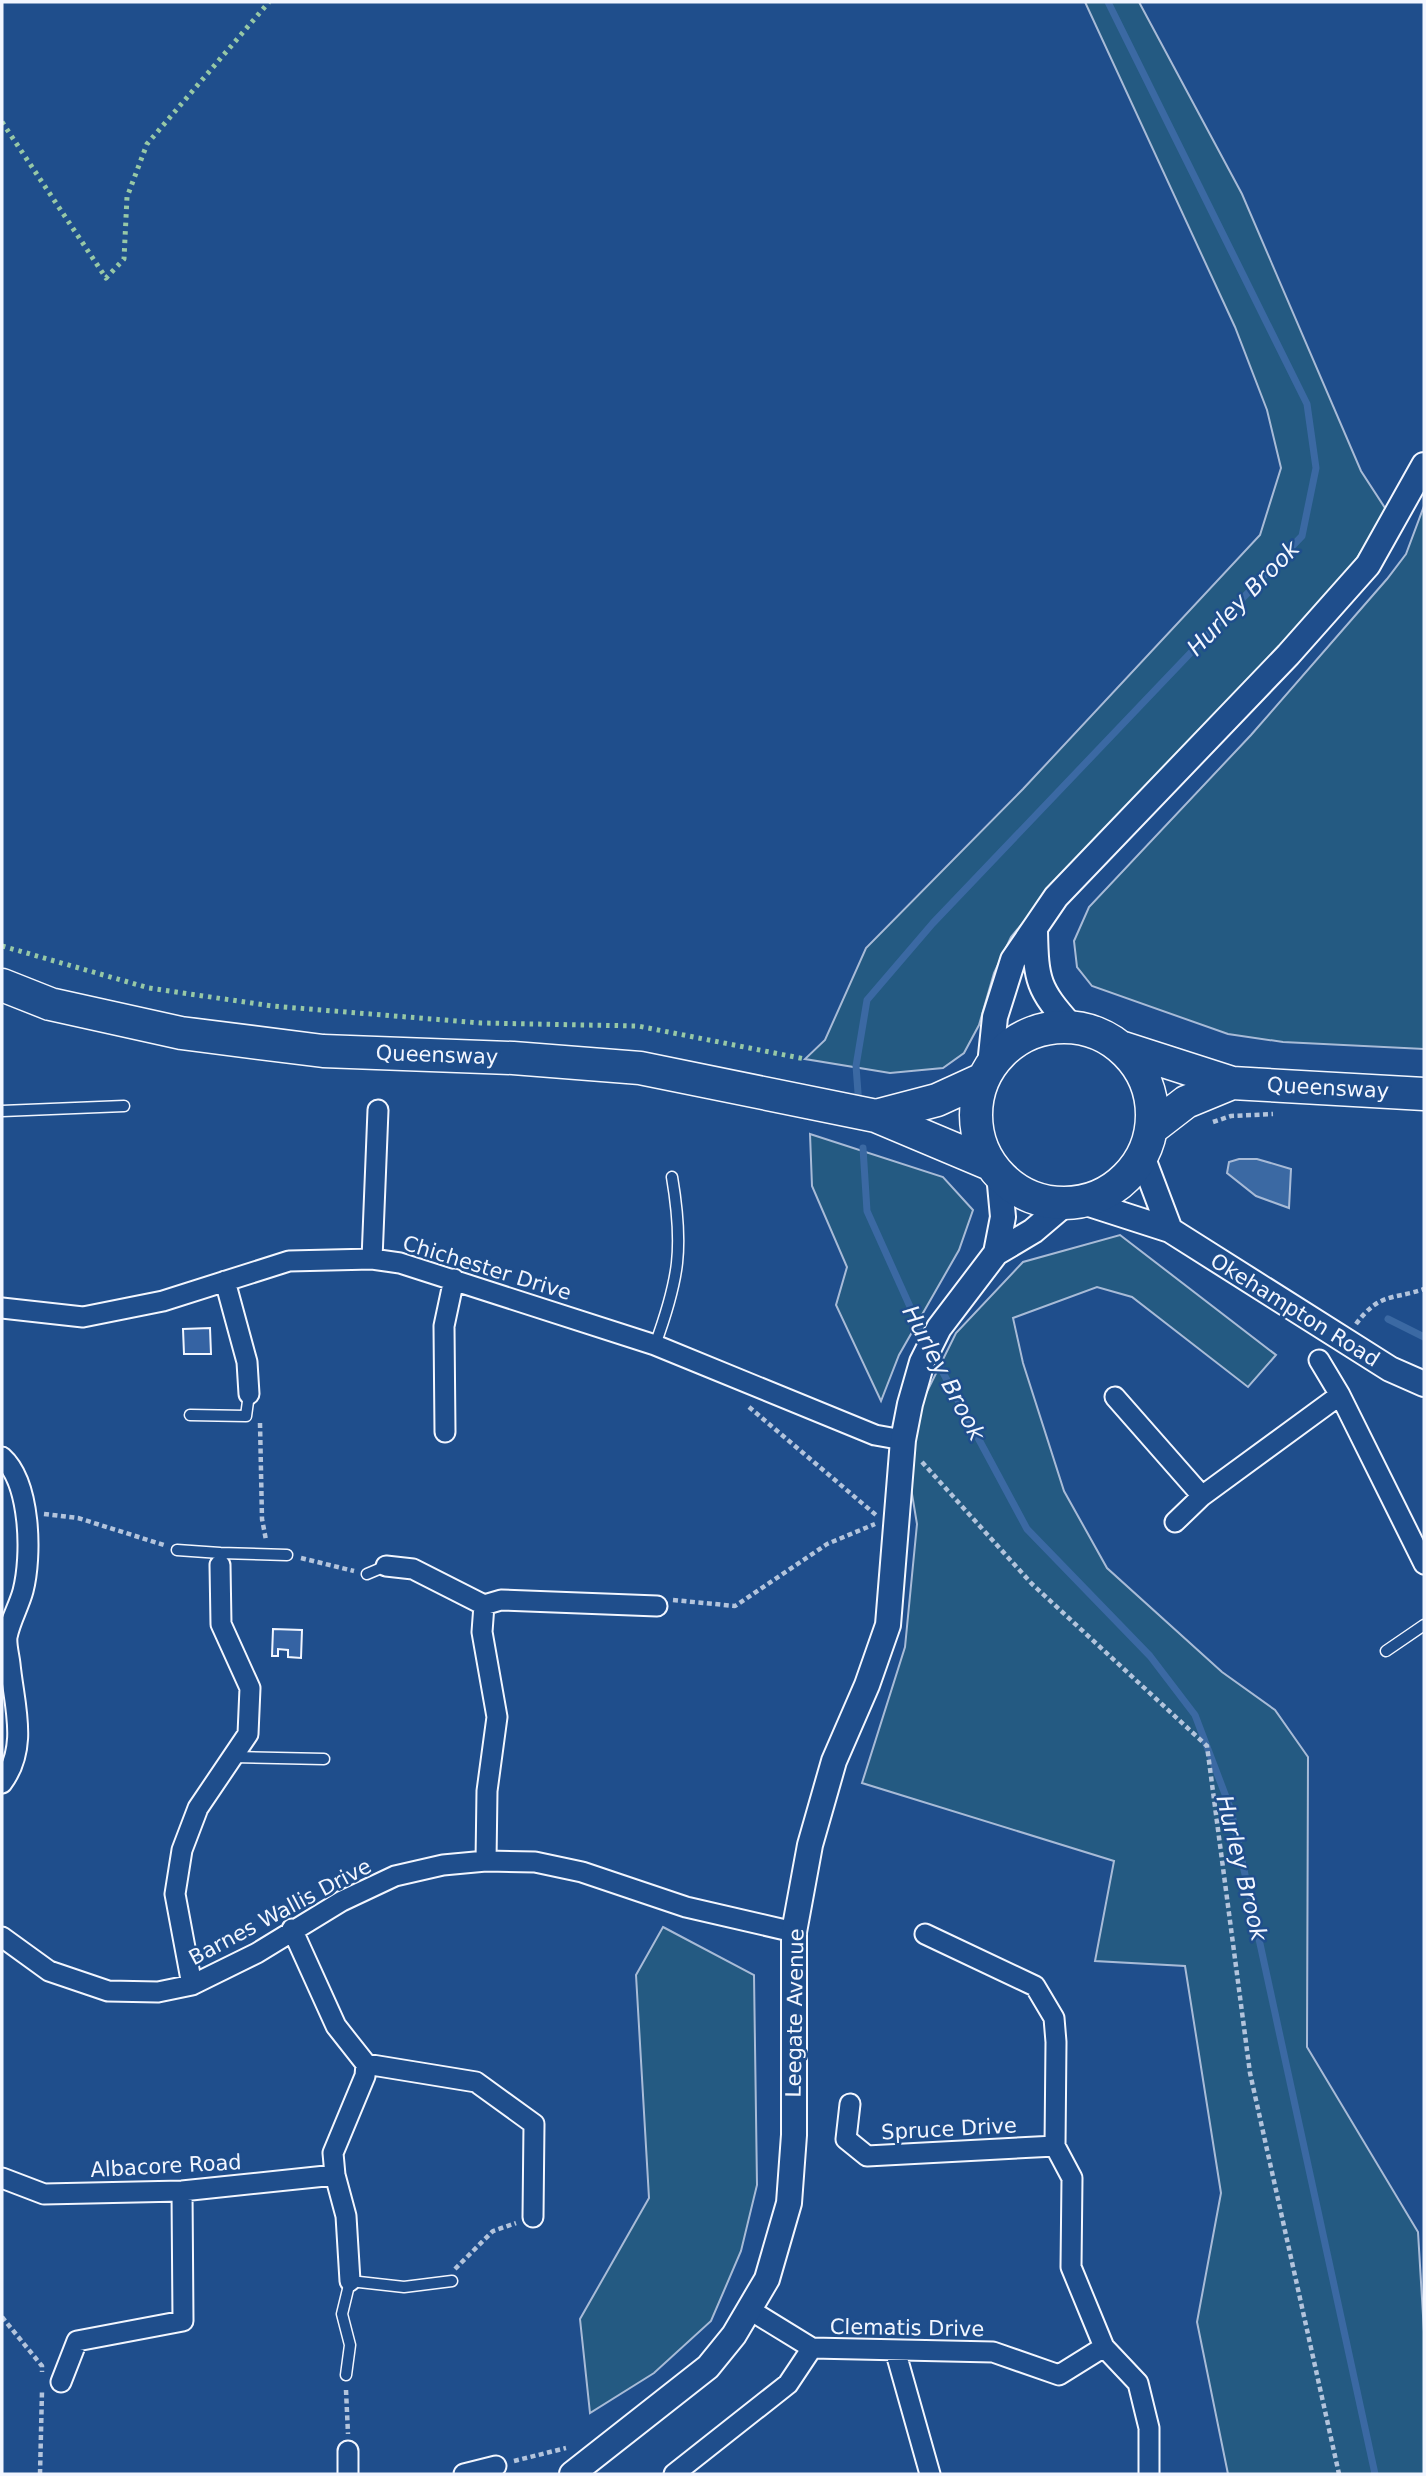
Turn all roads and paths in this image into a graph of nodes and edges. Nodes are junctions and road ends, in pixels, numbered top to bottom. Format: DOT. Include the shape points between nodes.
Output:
graph roads {
  1 [pos="1424,465"];
  2 [pos="1035,931"];
  3 [pos="2,985"];
  4 [pos="1071,1026"];
  5 [pos="1120,1047"];
  6 [pos="986,1072"];
  7 [pos="1232,1083"];
  8 [pos="1424,1094"];
  9 [pos="124,1106"];
  10 [pos="378,1110"];
  11 [pos="2,1111"];
  12 [pos="863,1113"];
  13 [pos="1281,1114"];
  14 [pos="1205,1125"];
  15 [pos="1146,1143"];
  16 [pos="994,1169"];
  17 [pos="672,1177"];
  18 [pos="1073,1202"];
  19 [pos="1170,1230"];
  20 [pos="996,1253"];
  21 [pos="372,1259"];
  22 [pos="453,1279"];
  23 [pos="225,1281"];
  24 [pos="1424,1289"];
  25 [pos="2,1308"];
  26 [pos="1343,1340"];
  27 [pos="655,1345"];
  28 [pos="1318,1360"];
  29 [pos="1424,1384"];
  30 [pos="249,1394"];
  31 [pos="1340,1395"];
  32 [pos="1115,1397"];
  33 [pos="746,1404"];
  34 [pos="190,1415"];
  35 [pos="445,1432"];
  36 [pos="903,1440"];
  37 [pos="2,1457"];
  38 [pos="1202,1496"];
  39 [pos="26,1511"];
  40 [pos="1175,1522"];
  41 [pos="177,1549"];
  42 [pos="268,1555"];
  43 [pos="287,1555"];
  44 [pos="220,1559"];
  45 [pos="1424,1564"];
  46 [pos="386,1566"];
  47 [pos="367,1574"];
  48 [pos="665,1603"];
  49 [pos="484,1605"];
  50 [pos="1424,1625"];
  51 [pos="1386,1651"];
  52 [pos="233,1757"];
  53 [pos="324,1759"];
  54 [pos="2,1783"];
  55 [pos="486,1861"];
  56 [pos="292,1929"];
  57 [pos="794,1932"];
  58 [pos="925,1934"];
  59 [pos="2,1937"];
  60 [pos="192,1985"];
  61 [pos="366,2064"];
  62 [pos="850,2104"];
  63 [pos="1055,2146"];
  64 [pos="335,2175"];
  65 [pos="2,2178"];
  66 [pos="182,2191"];
  67 [pos="533,2217"];
  68 [pos="350,2281"];
  69 [pos="453,2281"];
  70 [pos="750,2310"];
  71 [pos="2,2317"];
  72 [pos="1104,2347"];
  73 [pos="812,2348"];
  74 [pos="895,2350"];
  75 [pos="346,2375"];
  76 [pos="61,2382"];
  77 [pos="348,2451"];
  78 [pos="496,2466"];
  79 [pos="576,2470"];
  80 [pos="40,2474"];
  81 [pos="348,2474"];
  82 [pos="464,2474"];
  83 [pos="674,2474"];
  84 [pos="930,2474"];
  85 [pos="1149,2474"];
  86 [pos="1339,2474"];
  1 -- 2 [label="street" via="1368,565 1289,655 1056,897"];
  2 -- 4 [label="street" via="1036,972 1045,997"];
  2 -- 6 [label="street" via="1013,960 995,1017"];
  3 -- 12 [label="main road, Queensway" via="50,1004 181,1034 323,1051 640,1068"];
  4 -- 5 [label="main road" via="1097,1033"];
  4 -- 6 [label="main road" via="1040,1029 1012,1043"];
  5 -- 7 [label="main road"];
  5 -- 15 [label="main road" via="1140,1070 1151,1099"];
  6 -- 12 [label="main road" via="937,1100"];
  6 -- 16 [label="main road" via="975,1107 978,1136"];
  7 -- 8 [label="main road, Queensway"];
  7 -- 15 [label="main road" via="1186,1102"];
  9 -- 11 [label="lane"];
  10 -- 21 [label="street"];
  12 -- 16 [label="main road"];
  13 -- 14 [label="path" via="1231,1116"];
  15 -- 18 [label="main road" via="1115,1185"];
  15 -- 19 [label="street"];
  16 -- 18 [label="main road" via="1018,1190 1041,1200"];
  16 -- 20 [label="street, Leegate Avenue" via="1003,1217"];
  17 -- 27 [label="lane" via="679,1251 675,1291"];
  18 -- 19 [label="street, Okehampton Road"];
  18 -- 20 [label="street, Leegate Avenue"];
  19 -- 26 [label="street, Okehampton Road"];
  20 -- 36 [label="street, Leegate Avenue" via="936,1333 922,1362"];
  21 -- 22 [label="street, Chichester Drive"];
  21 -- 23 [label="street, Chichester Drive" via="289,1261"];
  22 -- 27 [label="street, Chichester Drive"];
  22 -- 35 [label="street" via="444,1326"];
  23 -- 25 [label="street, Chichester Drive" via="163,1301 83,1317"];
  23 -- 30 [label="street" via="247,1362"];
  24 -- 26 [label="path" via="1389,1296 1367,1310"];
  26 -- 29 [label="street, Okehampton Road"];
  27 -- 36 [label="street, Chichester Drive" via="875,1435"];
  28 -- 31 [label="street"];
  30 -- 34 [label="lane" via="246,1416"];
  30 -- 42 [label="path" via="260,1403 262,1519"];
  31 -- 38 [label="street"];
  31 -- 45 [label="street"];
  32 -- 38 [label="street"];
  33 -- 48 [label="path" via="883,1521 827,1544 735,1606"];
  36 -- 57 [label="street, Leegate Avenue" via="888,1625 834,1761 810,1845"];
  36 -- 86 [label="path" via="1032,1584 1207,1746 1250,2073"];
  37 -- 39 [label="street" via="9,1464"];
  38 -- 40 [label="street"];
  39 -- 41 [label="path" via="78,1518"];
  39 -- 54 [label="street" via="23,1588 7,1638 18,1753"];
  41 -- 44 [label="lane"];
  42 -- 43 [label="lane"];
  42 -- 44 [label="lane"];
  43 -- 47 [label="path"];
  44 -- 52 [label="street" via="221,1624 250,1688 248,1734"];
  46 -- 47 [label="lane"];
  46 -- 49 [label="street" via="413,1569"];
  48 -- 49 [label="street" via="500,1600"];
  49 -- 55 [label="street" via="482,1632 497,1717 487,1791"];
  50 -- 51 [label="lane"];
  52 -- 53 [label="lane"];
  52 -- 60 [label="street" via="198,1808 182,1850 175,1894"];
  55 -- 56 [label="street, Barnes Wallis Drive" via="395,1876"];
  55 -- 57 [label="street, Barnes Wallis Drive" via="535,1862 582,1872 686,1907"];
  56 -- 60 [label="street, Barnes Wallis Drive" via="257,1953"];
  56 -- 61 [label="street" via="336,2026"];
  57 -- 70 [label="street, Leegate Avenue" via="789,2203 767,2279"];
  58 -- 63 [label="street" via="1035,1986 1054,2018"];
  59 -- 60 [label="street, Barnes Wallis Drive" via="49,1972 108,1991 158,1992"];
  61 -- 64 [label="street" via="333,2153"];
  61 -- 67 [label="street" via="476,2082 534,2124"];
  62 -- 63 [label="street, Spruce Drive" via="846,2139 867,2156"];
  63 -- 72 [label="street" via="1072,2178 1071,2267"];
  64 -- 66 [label="street, Albacore Road"];
  64 -- 68 [label="street" via="346,2216"];
  65 -- 66 [label="street, Albacore Road" via="44,2194"];
  66 -- 76 [label="street" via="183,2321 77,2341"];
  67 -- 69 [label="path" via="493,2231 456,2266"];
  68 -- 69 [label="lane" via="404,2287"];
  68 -- 75 [label="lane" via="342,2314 350,2345"];
  70 -- 73 [label="street, Clematis Drive"];
  70 -- 79 [label="street, Leegate Avenue" via="708,2367"];
  71 -- 80 [label="path" via="42,2365"];
  72 -- 74 [label="street, Clematis Drive" via="1059,2375 993,2352"];
  72 -- 85 [label="street" via="1138,2383 1149,2427"];
  73 -- 74 [label="street, Clematis Drive"];
  73 -- 83 [label="street" via="788,2384"];
  74 -- 84 [label="street"];
  75 -- 77 [label="path"];
  77 -- 81 [label="street"];
  78 -- 79 [label="path" via="568,2447"];
  78 -- 82 [label="street"];
}
